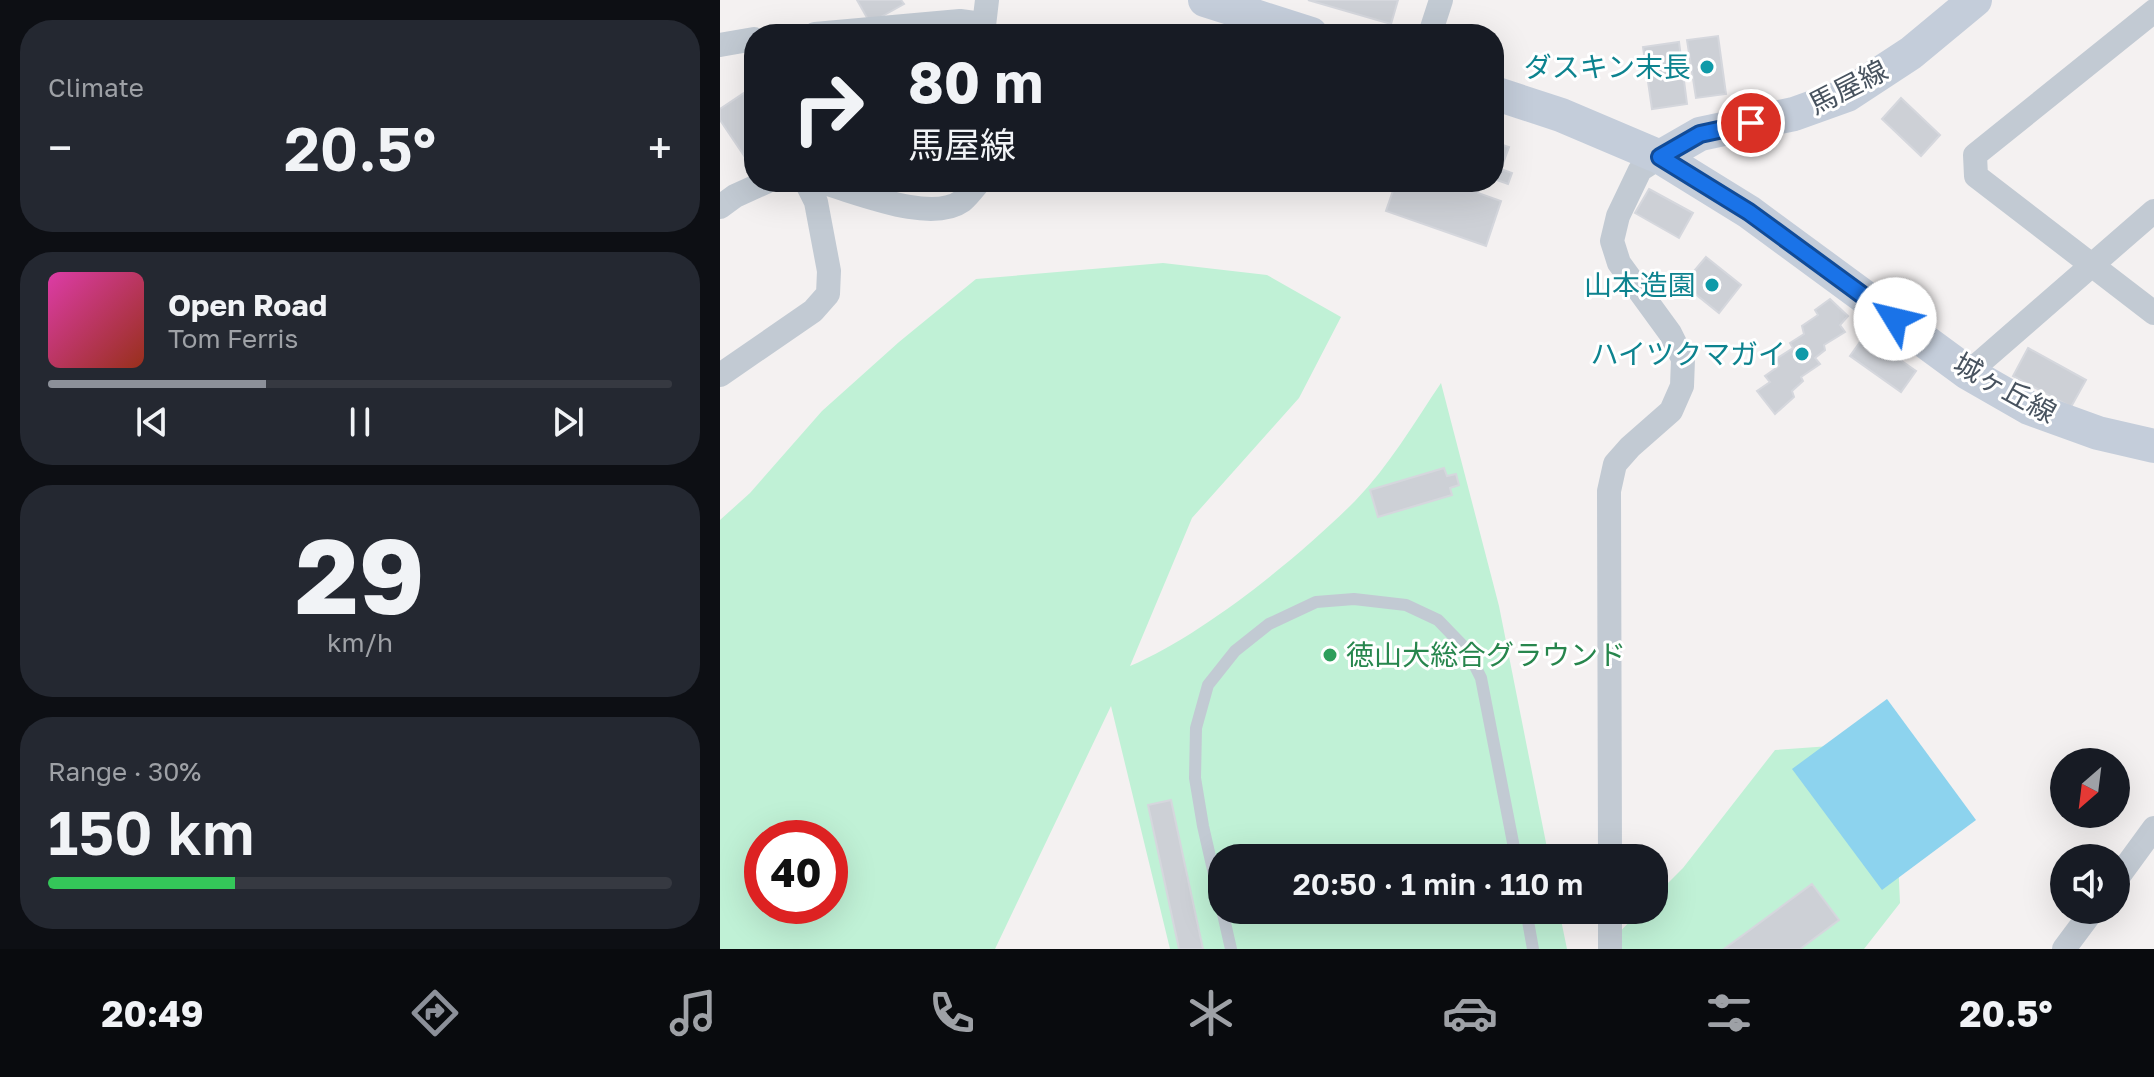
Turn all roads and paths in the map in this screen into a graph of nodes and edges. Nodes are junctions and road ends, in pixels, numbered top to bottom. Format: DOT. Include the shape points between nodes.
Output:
graph roads {
  1 [pos="987,0"];
  2 [pos="1205,0"];
  3 [pos="1441,0"];
  4 [pos="1975,0"];
  5 [pos="2154,11"];
  6 [pos="927,24"];
  7 [pos="968,24"];
  8 [pos="983,24"];
  9 [pos="1280,24"];
  10 [pos="1433,24"];
  11 [pos="744,41"];
  12 [pos="720,45"];
  13 [pos="1504,96"];
  14 [pos="1660,157"];
  15 [pos="744,192"];
  16 [pos="811,192"];
  17 [pos="856,192"];
  18 [pos="970,192"];
  19 [pos="720,207"];
  20 [pos="2154,211"];
  21 [pos="2090,265"];
  22 [pos="2154,313"];
  23 [pos="1968,373"];
  24 [pos="720,375"];
  25 [pos="2154,446"];
  26 [pos="2154,828"];
  27 [pos="1513,844"];
  28 [pos="1610,844"];
  29 [pos="1208,848"];
  30 [pos="2130,861"];
  31 [pos="1225,924"];
  32 [pos="1529,924"];
  33 [pos="1610,924"];
  34 [pos="2083,924"];
  35 [pos="1231,949"];
  36 [pos="1533,949"];
  37 [pos="1610,949"];
  38 [pos="2064,949"];
  1 -- 8 [label="street"];
  2 -- 9 [label="street"];
  3 -- 10 [label="street"];
  4 -- 14 [label="street, 馬屋線" via="1911,53 1847,95 1794,114 1700,134"];
  5 -- 21 [label="street" via="1975,155 1976,176"];
  6 -- 7 [label="street"];
  11 -- 12 [label="street"];
  13 -- 14 [label="street, 城ヶ丘線"];
  14 -- 23 [label="street, 城ヶ丘線" via="1749,212"];
  14 -- 28 [label="street" via="1640,170 1612,241 1619,263 1683,359 1682,386 1671,411 1615,464 1609,491"];
  15 -- 19 [label="street"];
  16 -- 24 [label="street" via="829,271 828,294 813,311"];
  17 -- 18 [label="street" via="934,210 960,202"];
  20 -- 21 [label="street"];
  21 -- 22 [label="street"];
  21 -- 23 [label="street"];
  23 -- 25 [label="street, 城ヶ丘線" via="2029,408"];
  26 -- 30 [label="street"];
  27 -- 29 [label="lane" via="1481,678 1467,650 1438,620 1406,605 1354,599 1316,602 1269,624 1235,651 1208,685 1196,728 1195,778"];
  31 -- 35 [label="lane"];
  32 -- 36 [label="lane"];
  33 -- 37 [label="street"];
  34 -- 38 [label="street"];
}
